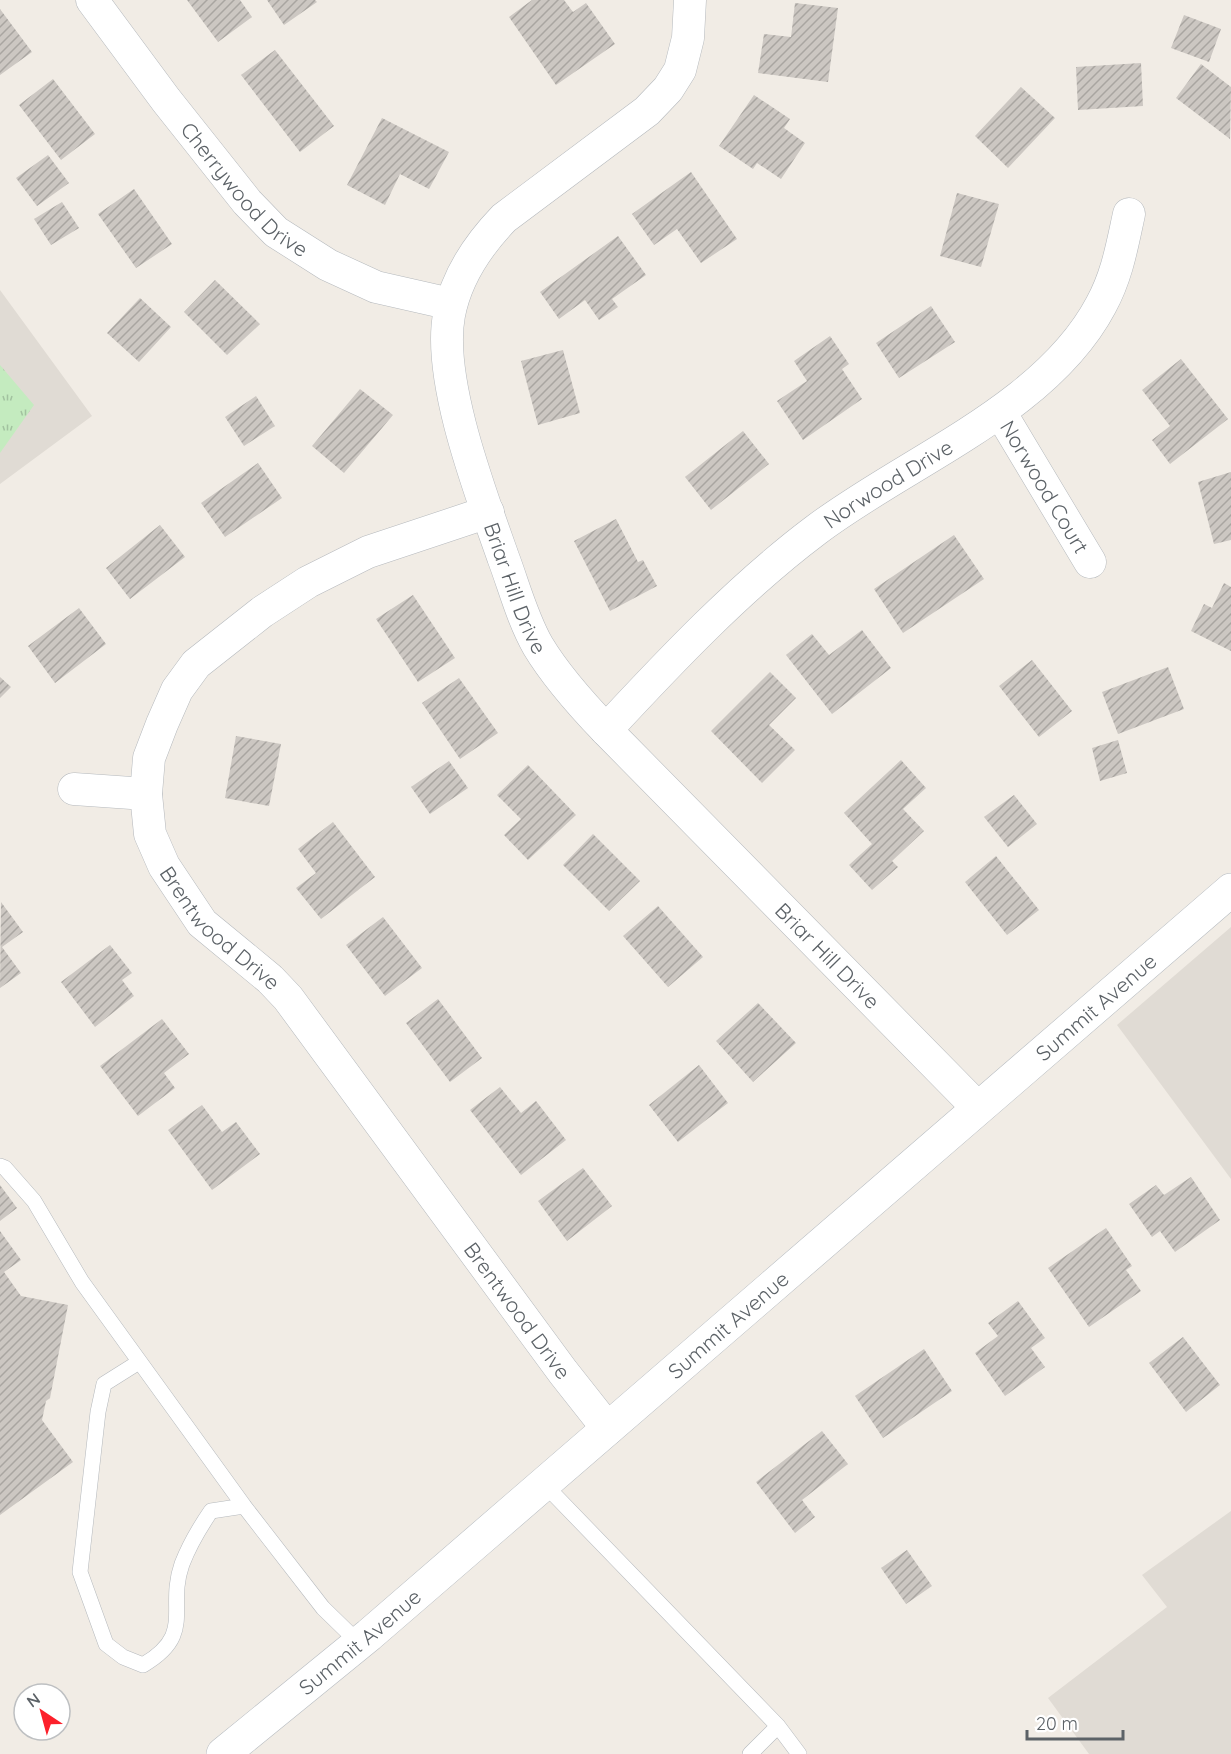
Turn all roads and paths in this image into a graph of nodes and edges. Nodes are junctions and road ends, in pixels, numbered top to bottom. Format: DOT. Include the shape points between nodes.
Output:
graph roads {
  1 [pos="92,0"];
  2 [pos="690,0"];
  3 [pos="1130,214"];
  4 [pos="451,304"];
  5 [pos="1000,412"];
  6 [pos="488,512"];
  7 [pos="1090,562"];
  8 [pos="606,730"];
  9 [pos="74,789"];
  10 [pos="146,794"];
  11 [pos="1231,890"];
  12 [pos="978,1108"];
  13 [pos="0,1166"];
  14 [pos="139,1362"];
  15 [pos="608,1429"];
  16 [pos="544,1484"];
  17 [pos="244,1506"];
  18 [pos="359,1643"];
  19 [pos="778,1726"];
  20 [pos="223,1754"];
  21 [pos="750,1754"];
  22 [pos="799,1754"];
  1 -- 4 [label="street, Cherrywood Drive" via="180,119 276,232 328,265 376,287"];
  2 -- 4 [label="street, Briar Hill Drive" via="688,38 680,70 668,89 647,111 504,218 486,236 462,274"];
  3 -- 5 [label="street, Norwood Drive" via="1118,268 1101,305 1074,347"];
  4 -- 6 [label="street, Briar Hill Drive" via="446,354 454,400"];
  5 -- 7 [label="street, Norwood Court"];
  5 -- 8 [label="street, Norwood Drive" via="870,491 815,530 660,672"];
  6 -- 8 [label="street, Briar Hill Drive" via="538,646"];
  6 -- 10 [label="street, Brentwood Drive" via="368,552 308,582 221,642 196,664 177,690 150,758"];
  8 -- 12 [label="street, Briar Hill Drive"];
  9 -- 10 [label="street"];
  10 -- 15 [label="street, Brentwood Drive" via="150,834 182,896 202,923 288,998"];
  11 -- 12 [label="main road, Summit Avenue"];
  12 -- 15 [label="main road, Summit Avenue"];
  13 -- 14 [label="lane" via="34,1201 82,1282"];
  14 -- 17 [label="lane"];
  14 -- 17 [label="lane" via="104,1383 96,1423 80,1572 106,1644 143,1665 162,1654 174,1637 182,1565 202,1524 211,1511"];
  15 -- 16 [label="main road, Summit Avenue"];
  16 -- 18 [label="main road, Summit Avenue"];
  16 -- 19 [label="lane"];
  17 -- 18 [label="lane" via="323,1608"];
  18 -- 20 [label="main road, Summit Avenue"];
  19 -- 21 [label="lane"];
  19 -- 22 [label="lane"];
}
